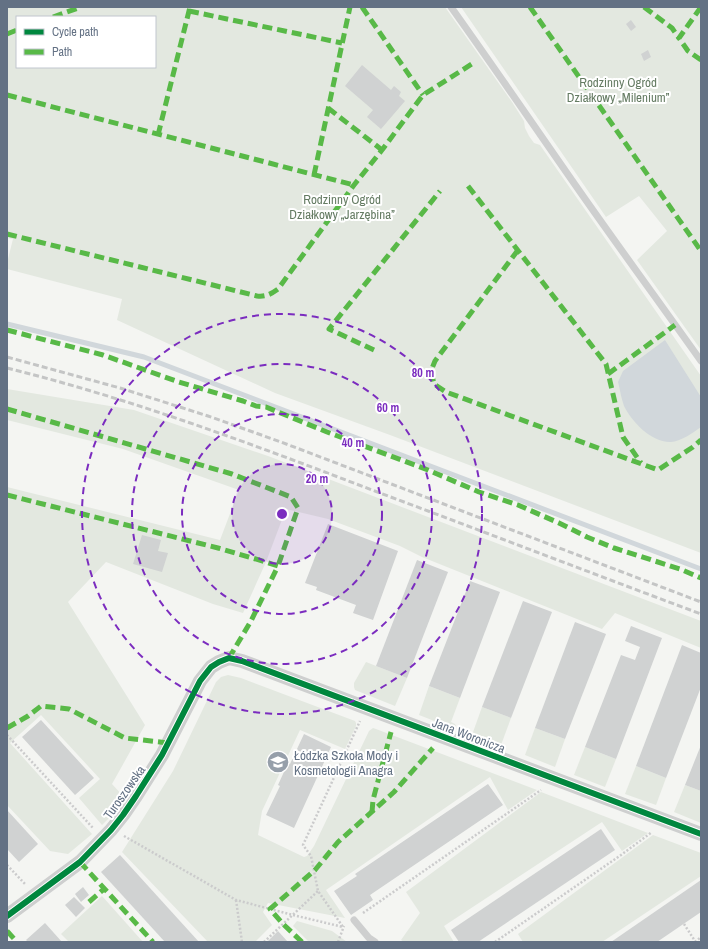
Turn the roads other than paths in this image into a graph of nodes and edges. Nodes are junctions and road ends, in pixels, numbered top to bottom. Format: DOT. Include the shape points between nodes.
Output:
graph roads {
  1 [pos="451,7"];
  2 [pos="701,361"];
  3 [pos="229,658"];
  4 [pos="701,834"];
  5 [pos="7,916"];
  6 [pos="354,920"];
  7 [pos="376,942"];
  1 -- 2 [label="lane"];
  3 -- 4 [label="street, Jana Woronicza"];
  3 -- 5 [label="street, Turoszowska" via="211,667 200,681 162,755 123,815 107,834 80,862"];
  6 -- 7 [label="lane" via="369,938"];
}
